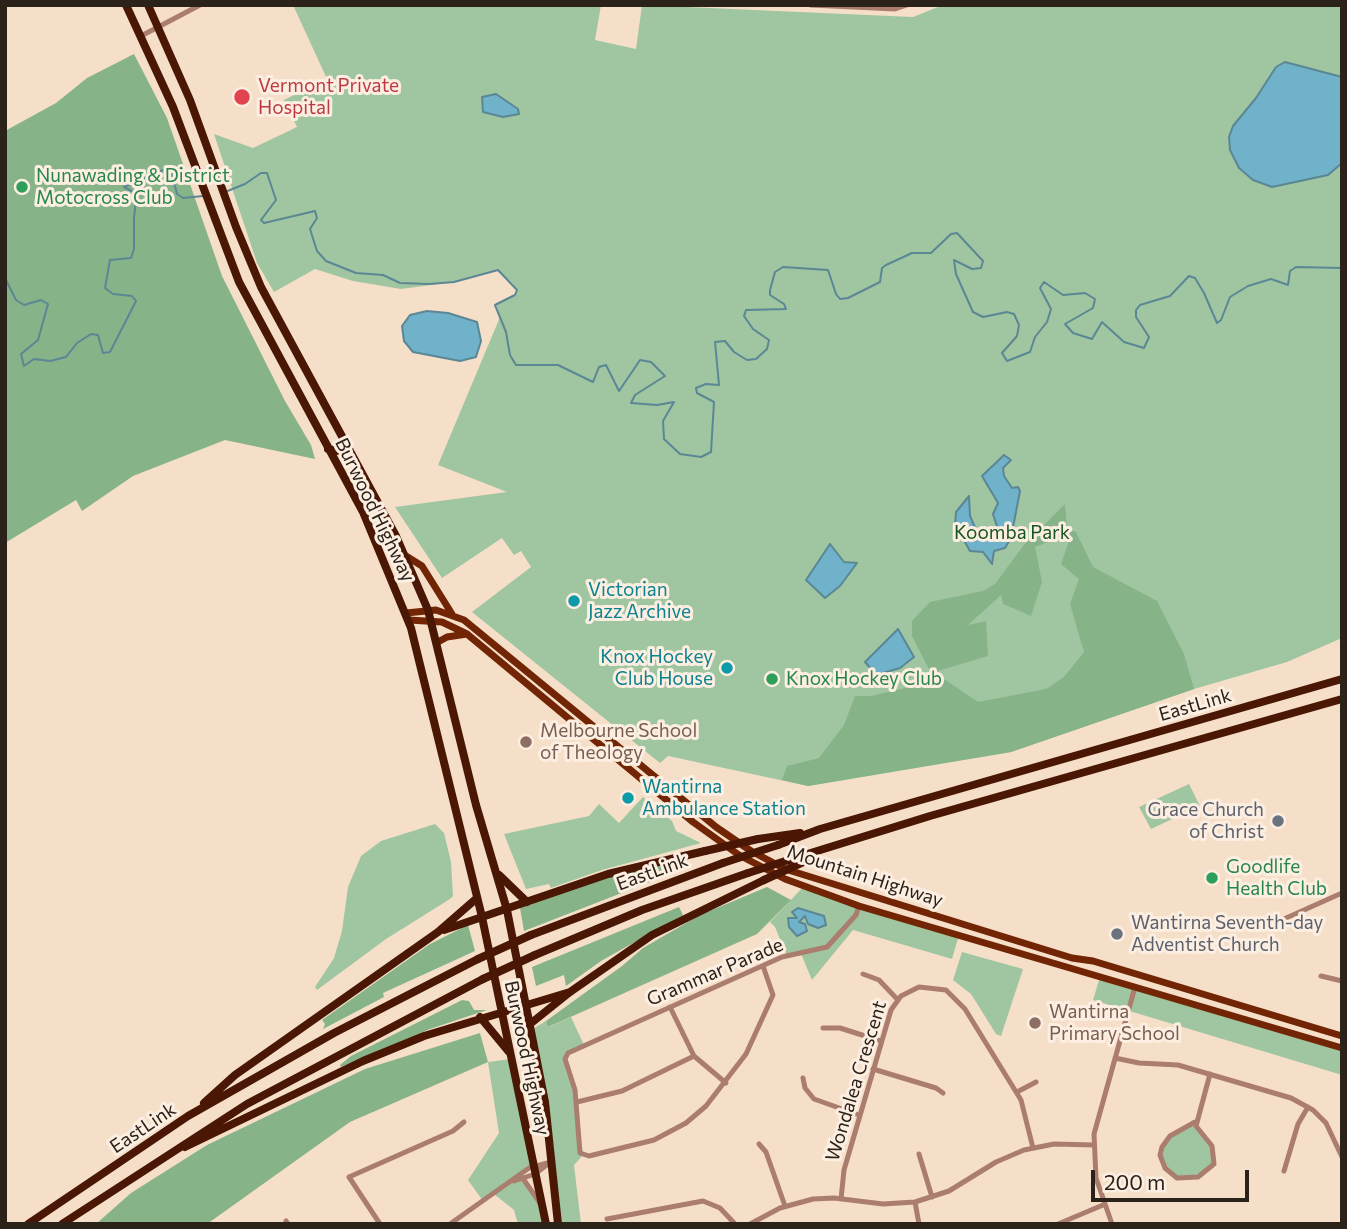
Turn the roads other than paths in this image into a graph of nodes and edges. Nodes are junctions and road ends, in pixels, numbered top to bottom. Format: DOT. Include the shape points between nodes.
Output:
graph roads {
  1 [pos="126,5"];
  2 [pos="148,5"];
  3 [pos="200,5"];
  4 [pos="811,5"];
  5 [pos="907,5"];
  6 [pos="157,26"];
  7 [pos="141,36"];
  8 [pos="349,448"];
  9 [pos="328,449"];
  10 [pos="406,556"];
  11 [pos="428,610"];
  12 [pos="452,614"];
  13 [pos="407,617"];
  14 [pos="431,621"];
  15 [pos="467,634"];
  16 [pos="438,642"];
  17 [pos="1342,679"];
  18 [pos="549,689"];
  19 [pos="542,696"];
  20 [pos="1342,699"];
  21 [pos="820,830"];
  22 [pos="829,849"];
  23 [pos="497,873"];
  24 [pos="1342,893"];
  25 [pos="867,896"];
  26 [pos="477,898"];
  27 [pos="527,902"];
  28 [pos="859,906"];
  29 [pos="507,909"];
  30 [pos="1292,916"];
  31 [pos="482,917"];
  32 [pos="956,922"];
  33 [pos="1275,923"];
  34 [pos="1296,923"];
  35 [pos="438,932"];
  36 [pos="953,933"];
  37 [pos="763,966"];
  38 [pos="863,974"];
  39 [pos="1139,975"];
  40 [pos="1321,976"];
  41 [pos="1342,981"];
  42 [pos="1135,987"];
  43 [pos="569,992"];
  44 [pos="1209,997"];
  45 [pos="897,999"];
  46 [pos="526,1003"];
  47 [pos="670,1007"];
  48 [pos="1206,1008"];
  49 [pos="501,1011"];
  50 [pos="480,1017"];
  51 [pos="530,1024"];
  52 [pos="823,1028"];
  53 [pos="1342,1036"];
  54 [pos="881,1041"];
  55 [pos="1342,1048"];
  56 [pos="510,1053"];
  57 [pos="694,1056"];
  58 [pos="1115,1058"];
  59 [pos="873,1069"];
  60 [pos="1210,1074"];
  61 [pos="803,1078"];
  62 [pos="1035,1082"];
  63 [pos="726,1083"];
  64 [pos="1017,1092"];
  65 [pos="943,1093"];
  66 [pos="577,1102"];
  67 [pos="1308,1107"];
  68 [pos="859,1115"];
  69 [pos="188,1116"];
  70 [pos="464,1122"];
  71 [pos="1195,1122"];
  72 [pos="759,1144"];
  73 [pos="1094,1145"];
  74 [pos="1033,1148"];
  75 [pos="919,1154"];
  76 [pos="167,1155"];
  77 [pos="1342,1157"];
  78 [pos="551,1162"];
  79 [pos="534,1170"];
  80 [pos="1284,1171"];
  81 [pos="524,1180"];
  82 [pos="514,1181"];
  83 [pos="932,1197"];
  84 [pos="841,1199"];
  85 [pos="915,1202"];
  86 [pos="542,1205"];
  87 [pos="1103,1205"];
  88 [pos="785,1206"];
  89 [pos="607,1219"];
  90 [pos="28,1224"];
  91 [pos="62,1224"];
  92 [pos="380,1224"];
  93 [pos="450,1224"];
  94 [pos="545,1224"];
  95 [pos="558,1224"];
  96 [pos="735,1224"];
  97 [pos="750,1224"];
  98 [pos="919,1224"];
  99 [pos="1058,1224"];
  100 [pos="1112,1224"];
  1 -- 7 [label="highway, Burwood Highway"];
  2 -- 6 [label="highway, Burwood Highway"];
  3 -- 6 [label="street"];
  4 -- 5 [label="street" via="895,9"];
  6 -- 7 [label="street"];
  6 -- 8 [label="highway, Burwood Highway" via="269,303"];
  7 -- 9 [label="highway, Burwood Highway" via="247,300"];
  8 -- 9 [label="highway"];
  8 -- 10 [label="highway, Burwood Highway"];
  9 -- 13 [label="highway, Burwood Highway" via="379,546"];
  10 -- 11 [label="highway, Burwood Highway"];
  10 -- 12 [label="main road" via="422,566"];
  11 -- 12 [label="main road, Mountain Highway"];
  11 -- 13 [label="main road, Mountain Highway"];
  11 -- 14 [label="highway, Burwood Highway"];
  12 -- 18 [label="main road, Mountain Highway"];
  13 -- 14 [label="main road, Mountain Highway"];
  13 -- 26 [label="highway, Burwood Highway"];
  14 -- 15 [label="main road, Mountain Highway" via="450,624"];
  14 -- 16 [label="highway, Burwood Highway"];
  15 -- 16 [label="main road"];
  15 -- 19 [label="main road, Mountain Highway"];
  16 -- 23 [label="highway, Burwood Highway" via="476,805"];
  17 -- 21 [label="highway, EastLink"];
  18 -- 19 [label="main road"];
  18 -- 25 [label="main road, Mountain Highway" via="735,841 785,869"];
  19 -- 28 [label="main road, Mountain Highway" via="731,849 803,887"];
  20 -- 22 [label="highway, EastLink"];
  21 -- 27 [label="highway, bridge" via="758,839 608,874"];
  21 -- 69 [label="highway, EastLink, bridge" via="531,935 355,1021"];
  22 -- 43 [label="highway, bridge" via="652,935"];
  22 -- 76 [label="highway, EastLink, bridge" via="642,910 483,979 301,1073"];
  23 -- 27 [label="highway"];
  23 -- 29 [label="highway, Burwood Highway"];
  24 -- 30 [label="street"];
  25 -- 28 [label="main road"];
  25 -- 32 [label="main road, Mountain Highway"];
  26 -- 31 [label="highway, Burwood Highway"];
  26 -- 35 [label="highway"];
  27 -- 29 [label="highway"];
  28 -- 36 [label="main road, Mountain Highway"];
  28 -- 37 [label="street, Grammar Parade" via="827,947"];
  29 -- 31 [label="highway"];
  29 -- 46 [label="highway, Burwood Highway"];
  30 -- 33 [label="street"];
  30 -- 34 [label="street"];
  31 -- 35 [label="highway"];
  31 -- 49 [label="highway, Burwood Highway"];
  32 -- 36 [label="main road"];
  32 -- 39 [label="main road, Mountain Highway"];
  35 -- 69 [label="highway" via="235,1075"];
  36 -- 42 [label="main road, Mountain Highway"];
  37 -- 47 [label="street, Grammar Parade"];
  37 -- 63 [label="street" via="773,995 750,1046"];
  38 -- 45 [label="street" via="878,980"];
  39 -- 42 [label="main road"];
  39 -- 44 [label="main road, Mountain Highway"];
  40 -- 41 [label="street"];
  42 -- 48 [label="main road, Mountain Highway"];
  42 -- 58 [label="street"];
  43 -- 46 [label="highway"];
  43 -- 51 [label="highway"];
  44 -- 48 [label="main road"];
  44 -- 53 [label="main road, Mountain Highway"];
  45 -- 54 [label="street, Wondalea Crescent"];
  45 -- 64 [label="street, Wondalea Crescent" via="924,986 952,993"];
  46 -- 49 [label="highway"];
  46 -- 51 [label="highway, Burwood Highway"];
  47 -- 57 [label="street"];
  47 -- 66 [label="street, Grammar Parade" via="568,1053 565,1059"];
  48 -- 55 [label="main road, Mountain Highway"];
  49 -- 50 [label="highway"];
  49 -- 56 [label="highway, Burwood Highway"];
  50 -- 56 [label="highway"];
  50 -- 76 [label="highway" via="363,1061"];
  51 -- 78 [label="highway, Burwood Highway"];
  52 -- 54 [label="street" via="840,1028"];
  54 -- 59 [label="street, Wondalea Crescent"];
  56 -- 79 [label="highway, Burwood Highway"];
  57 -- 63 [label="street"];
  57 -- 66 [label="street" via="622,1091"];
  58 -- 60 [label="street" via="1178,1065"];
  58 -- 73 [label="street"];
  59 -- 65 [label="street"];
  59 -- 68 [label="street, Wondalea Crescent"];
  60 -- 67 [label="street"];
  60 -- 71 [label="street"];
  61 -- 68 [label="street" via="814,1099"];
  62 -- 64 [label="street"];
  63 -- 66 [label="street" via="706,1106 674,1130 642,1144 589,1156 578,1149"];
  64 -- 74 [label="street, Wondalea Crescent"];
  67 -- 77 [label="street" via="1336,1134"];
  67 -- 80 [label="street"];
  68 -- 84 [label="street, Wondalea Crescent"];
  69 -- 90 [label="highway, EastLink"];
  70 -- 92 [label="street" via="349,1177"];
  71 -- 71 [label="street" via="1214,1150 1214,1164 1199,1177 1177,1178 1165,1168 1162,1147 1170,1136"];
  72 -- 88 [label="street"];
  73 -- 74 [label="street"];
  73 -- 87 [label="street"];
  74 -- 83 [label="street" via="996,1162"];
  75 -- 83 [label="street"];
  76 -- 91 [label="highway, EastLink"];
  78 -- 79 [label="street"];
  78 -- 95 [label="highway, Burwood Highway"];
  79 -- 81 [label="street"];
  79 -- 82 [label="street"];
  79 -- 86 [label="highway, Burwood Highway"];
  81 -- 82 [label="street"];
  81 -- 86 [label="street"];
  82 -- 93 [label="street"];
  83 -- 85 [label="street"];
  84 -- 85 [label="street"];
  84 -- 88 [label="street"];
  85 -- 98 [label="street"];
  86 -- 94 [label="highway, Burwood Highway"];
  87 -- 99 [label="street"];
  87 -- 100 [label="street"];
  88 -- 97 [label="street"];
  89 -- 96 [label="street" via="703,1201 720,1208"];
}
